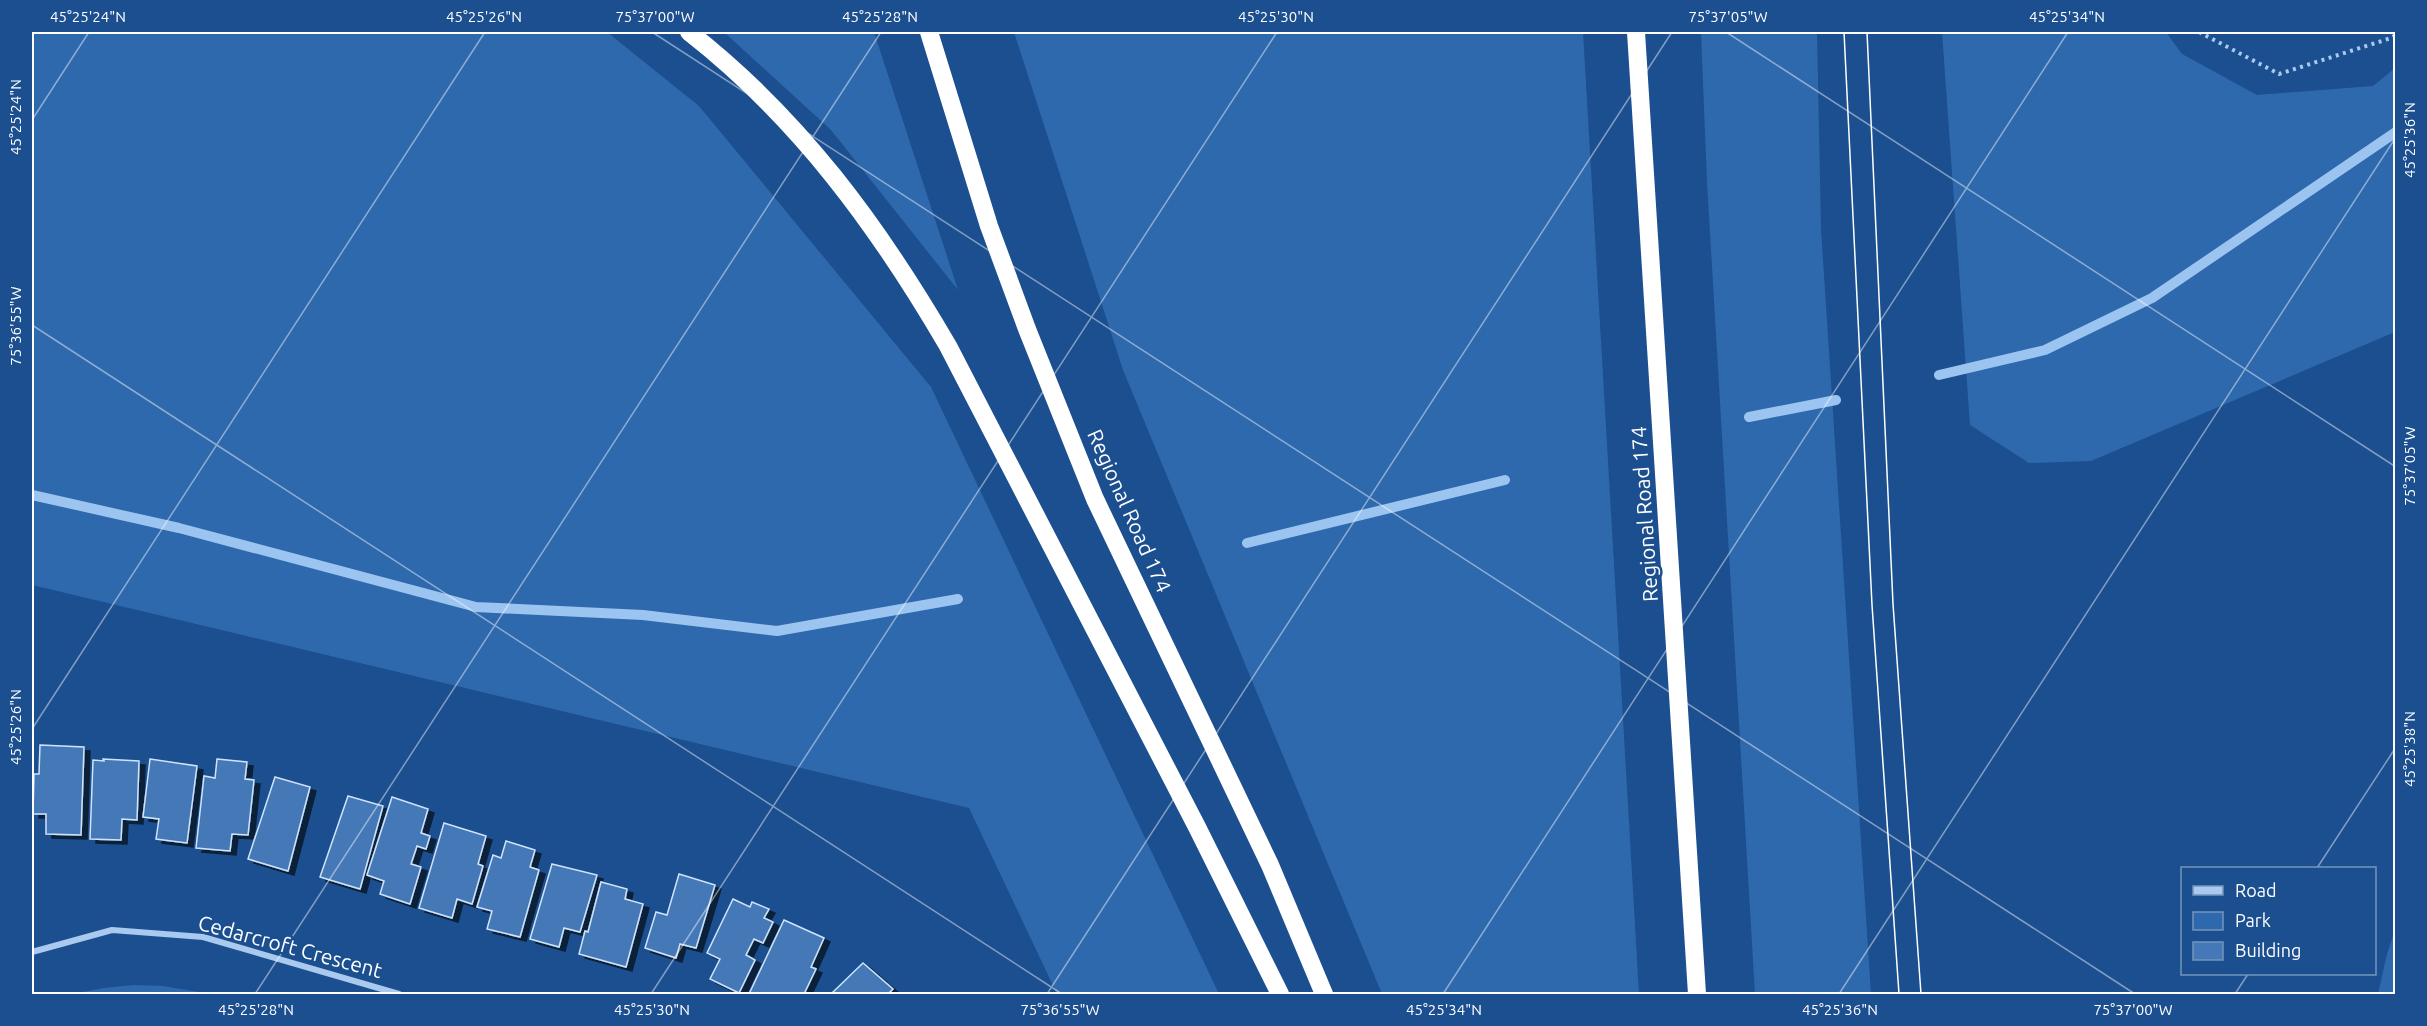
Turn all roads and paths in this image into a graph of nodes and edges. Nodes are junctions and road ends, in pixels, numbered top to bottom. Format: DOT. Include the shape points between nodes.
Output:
graph roads {
  1 [pos="689,32"];
  2 [pos="929,32"];
  3 [pos="1636,32"];
  4 [pos="2199,32"];
  5 [pos="2396,35"];
  6 [pos="32,952"];
  7 [pos="399,994"];
  8 [pos="1280,994"];
  9 [pos="1324,994"];
  10 [pos="1697,994"];
  1 -- 8 [label="highway" via="754,87 798,133 837,179 908,277 954,357"];
  2 -- 9 [label="highway, Regional Road 174" via="989,226 1091,488 1270,865"];
  3 -- 10 [label="highway, Regional Road 174"];
  4 -- 5 [label="path" via="2279,74"];
  6 -- 7 [label="street, Cedarcroft Crescent" via="112,930 203,937"];
}
